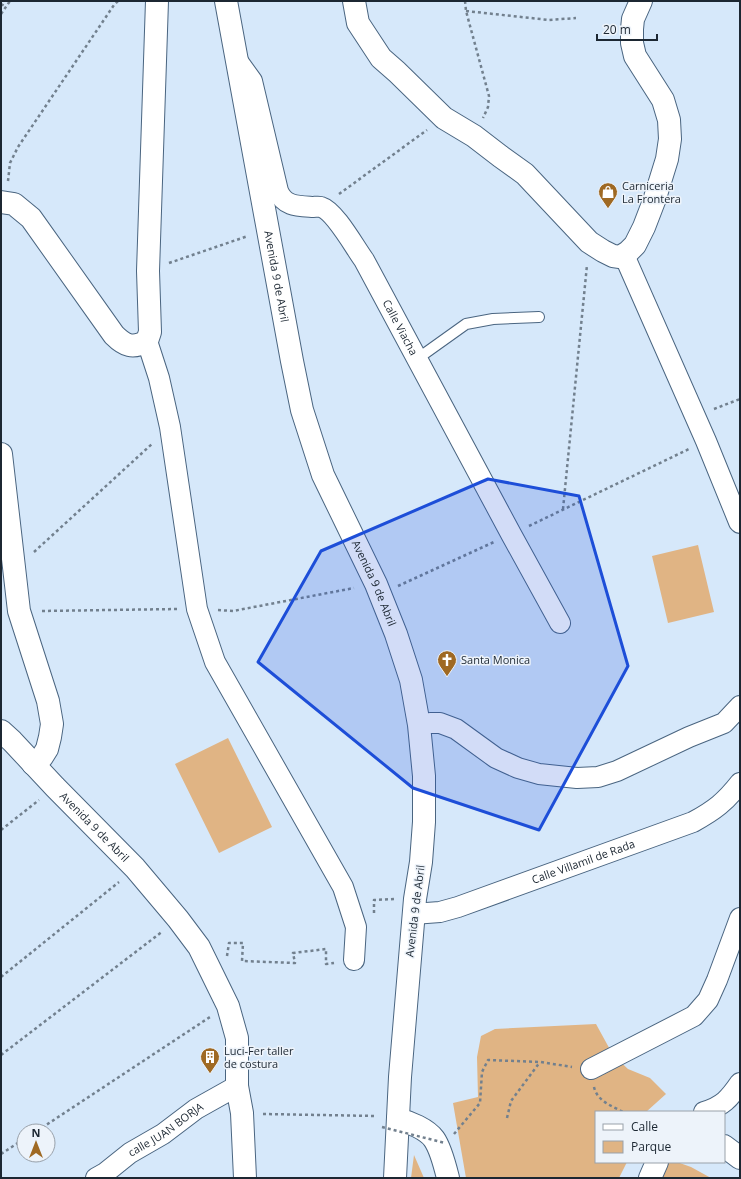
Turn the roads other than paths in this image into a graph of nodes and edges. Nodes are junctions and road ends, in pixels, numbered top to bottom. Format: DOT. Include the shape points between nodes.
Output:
graph roads {
  1 [pos="157,1"];
  2 [pos="226,1"];
  3 [pos="354,1"];
  4 [pos="641,1"];
  5 [pos="236,58"];
  6 [pos="3,202"];
  7 [pos="624,255"];
  8 [pos="539,317"];
  9 [pos="147,341"];
  10 [pos="417,359"];
  11 [pos="1,454"];
  12 [pos="740,523"];
  13 [pos="560,623"];
  14 [pos="740,706"];
  15 [pos="419,725"];
  16 [pos="732,728"];
  17 [pos="1,731"];
  18 [pos="33,764"];
  19 [pos="740,783"];
  20 [pos="413,914"];
  21 [pos="740,918"];
  22 [pos="354,960"];
  23 [pos="591,1069"];
  24 [pos="740,1083"];
  25 [pos="237,1086"];
  26 [pos="707,1111"];
  27 [pos="386,1121"];
  28 [pos="725,1147"];
  29 [pos="740,1158"];
  30 [pos="657,1163"];
  31 [pos="96,1178"];
  32 [pos="245,1178"];
  33 [pos="395,1178"];
  34 [pos="448,1178"];
  35 [pos="650,1178"];
  1 -- 9 [label="main road" via="148,271 150,332"];
  2 -- 5 [label="main road, Avenida 9 de Abril"];
  3 -- 7 [label="main road" via="358,23 380,58 444,118 474,136 525,174 589,242 613,256"];
  4 -- 7 [label="main road" via="633,19 632,43 635,56 663,100 670,139 667,159 644,228 635,245"];
  5 -- 10 [label="street, Calle Viacha" via="252,81 281,197 293,204 321,207 336,219 364,260"];
  5 -- 15 [label="main road, Avenida 9 de Abril" via="302,410 323,475 376,584 396,634 411,680"];
  6 -- 9 [label="main road" via="14,204 31,218 122,343 132,346"];
  7 -- 12 [label="street"];
  8 -- 10 [label="lane" via="493,319 466,324"];
  9 -- 22 [label="street" via="159,378 170,427 197,609 215,662 343,887 356,927"];
  10 -- 13 [label="street, Calle Viacha"];
  11 -- 18 [label="main road" via="19,611 48,701 52,724 47,749"];
  14 -- 16 [label="street"];
  15 -- 16 [label="street" via="440,723 456,729 496,758 518,768 539,774 577,778 598,777 617,771 690,737"];
  15 -- 20 [label="main road, Avenida 9 de Abril" via="424,776 424,822"];
  17 -- 18 [label="main road, Avenida 9 de Abril"];
  18 -- 25 [label="main road, Avenida 9 de Abril" via="135,868 198,947 228,1006 237,1038"];
  19 -- 20 [label="street, Calle Villamil de Rada" via="710,813 693,822 458,907 440,912"];
  20 -- 27 [label="main road, Avenida 9 de Abril" via="400,1077"];
  21 -- 23 [label="street" via="708,1000 694,1016"];
  24 -- 26 [label="street" via="730,1097 716,1108"];
  25 -- 31 [label="street, calle JUAN BORJA" via="196,1109 163,1134 130,1152"];
  25 -- 32 [label="main road, Avenida 9 de Abril" via="242,1113"];
  27 -- 33 [label="main road, Avenida 9 de Abril"];
  27 -- 34 [label="main road" via="410,1122 433,1138"];
  28 -- 29 [label="main road"];
  30 -- 35 [label="main road"];
}
